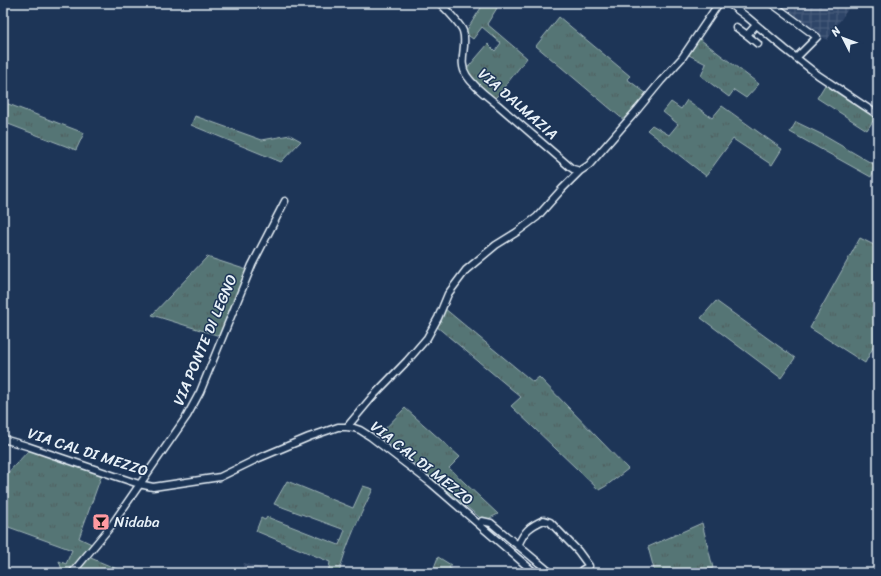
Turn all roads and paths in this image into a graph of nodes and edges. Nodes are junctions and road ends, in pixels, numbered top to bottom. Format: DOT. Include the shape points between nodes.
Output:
graph roads {
  1 [pos="440,3"];
  2 [pos="719,3"];
  3 [pos="728,3"];
  4 [pos="771,3"];
  5 [pos="756,25"];
  6 [pos="736,27"];
  7 [pos="747,35"];
  8 [pos="758,44"];
  9 [pos="796,58"];
  10 [pos="878,115"];
  11 [pos="580,171"];
  12 [pos="285,201"];
  13 [pos="347,427"];
  14 [pos="3,439"];
  15 [pos="140,484"];
  16 [pos="482,520"];
  17 [pos="518,546"];
  18 [pos="581,572"];
  19 [pos="72,573"];
  20 [pos="535,573"];
  21 [pos="551,573"];
  1 -- 11 [label="street, VIA DALMAZIA" via="463,30 462,60 467,76 573,170"];
  2 -- 11 [label="street" via="682,58 590,165"];
  3 -- 5 [label="street"];
  4 -- 9 [label="street" via="817,37"];
  5 -- 7 [label="street"];
  5 -- 9 [label="street"];
  6 -- 7 [label="street"];
  7 -- 8 [label="street"];
  9 -- 10 [label="street"];
  11 -- 13 [label="street" via="537,217 496,245 466,270 448,294 427,338"];
  12 -- 15 [label="street, VIA PONTE DI LEGNO" via="252,265 200,392 177,432"];
  13 -- 15 [label="street, VIA CAL DI MEZZO" via="338,427 296,442 220,477 153,487"];
  13 -- 20 [label="street, VIA CAL DI MEZZO" via="360,430 371,437 431,482"];
  14 -- 15 [label="street, VIA CAL DI MEZZO"];
  15 -- 19 [label="street, VIA PONTE DI LEGNO" via="111,526"];
  16 -- 17 [label="street" via="491,523"];
  17 -- 18 [label="street" via="527,530 536,523 544,520 550,522 589,566"];
  17 -- 21 [label="street"];
}
